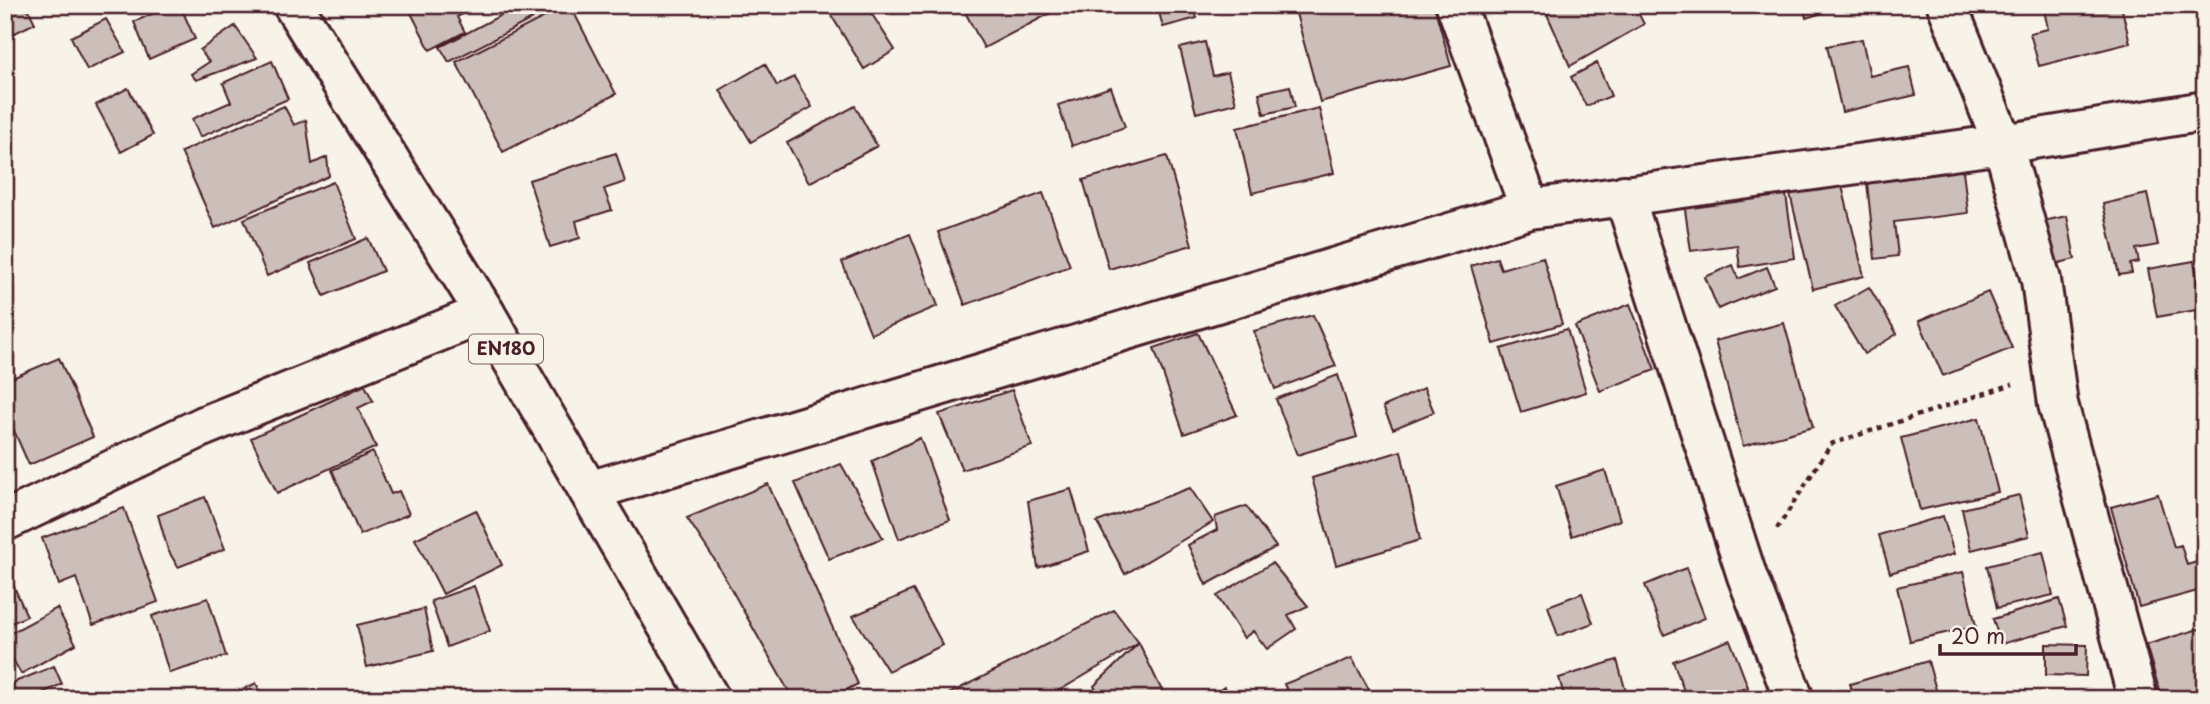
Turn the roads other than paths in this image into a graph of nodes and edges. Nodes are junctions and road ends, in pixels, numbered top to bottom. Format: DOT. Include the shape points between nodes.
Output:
graph roads {
  1 [pos="293,5"];
  2 [pos="1456,5"];
  3 [pos="1947,5"];
  4 [pos="2205,111"];
  5 [pos="2003,144"];
  6 [pos="1624,195"];
  7 [pos="1530,209"];
  8 [pos="485,313"];
  9 [pos="589,491"];
  10 [pos="5,521"];
  11 [pos="710,699"];
  12 [pos="1794,699"];
  13 [pos="2138,699"];
  1 -- 8 [label="street, EN180"];
  2 -- 7 [label="street"];
  3 -- 5 [label="street"];
  4 -- 5 [label="street"];
  5 -- 6 [label="street"];
  5 -- 13 [label="street" via="2041,280 2058,404"];
  6 -- 7 [label="street"];
  6 -- 12 [label="street" via="1747,576"];
  7 -- 9 [label="street"];
  8 -- 9 [label="street, EN180"];
  8 -- 10 [label="street" via="204,426"];
  9 -- 11 [label="street, EN180"];
}
